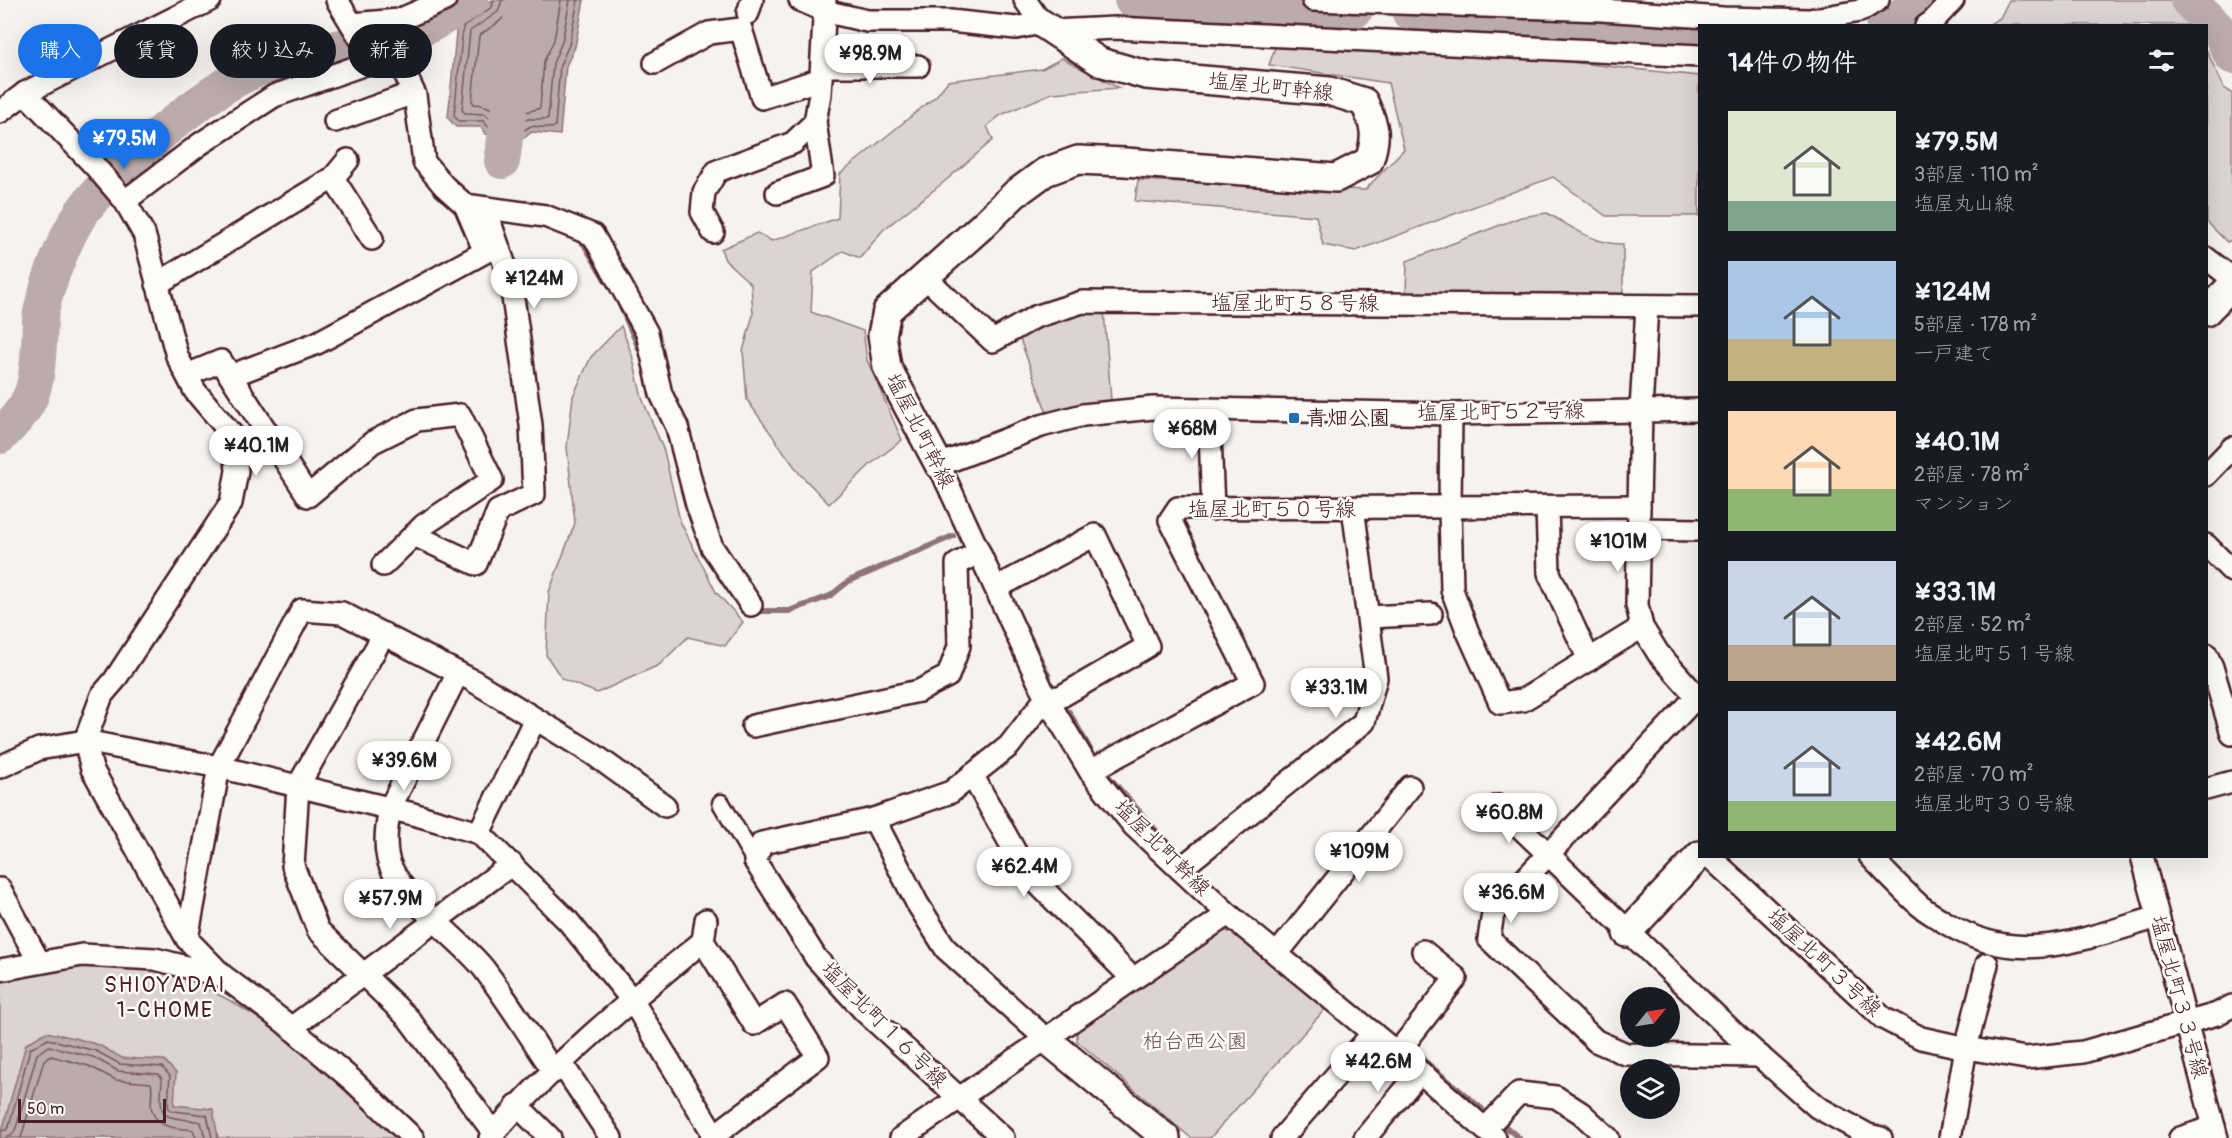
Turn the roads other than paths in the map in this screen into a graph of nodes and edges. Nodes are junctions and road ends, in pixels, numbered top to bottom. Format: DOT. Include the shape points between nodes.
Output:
graph roads {
  1 [pos="210,0"];
  2 [pos="337,0"];
  3 [pos="445,0"];
  4 [pos="800,0"];
  5 [pos="1025,0"];
  6 [pos="1314,0"];
  7 [pos="1878,0"];
  8 [pos="1953,0"];
  9 [pos="825,4"];
  10 [pos="172,10"];
  11 [pos="352,24"];
  12 [pos="1929,24"];
  13 [pos="1046,27"];
  14 [pos="1698,56"];
  15 [pos="655,63"];
  16 [pos="348,64"];
  17 [pos="918,66"];
  18 [pos="821,72"];
  19 [pos="394,78"];
  20 [pos="407,78"];
  21 [pos="25,93"];
  22 [pos="402,97"];
  23 [pos="0,112"];
  24 [pos="335,121"];
  25 [pos="405,121"];
  26 [pos="815,122"];
  27 [pos="348,160"];
  28 [pos="333,178"];
  29 [pos="777,193"];
  30 [pos="125,201"];
  31 [pos="475,206"];
  32 [pos="713,232"];
  33 [pos="372,239"];
  34 [pos="2208,260"];
  35 [pos="925,278"];
  36 [pos="2232,278"];
  37 [pos="157,284"];
  38 [pos="2232,285"];
  39 [pos="1647,306"];
  40 [pos="1698,306"];
  41 [pos="2208,310"];
  42 [pos="187,375"];
  43 [pos="230,376"];
  44 [pos="1209,409"];
  45 [pos="1641,410"];
  46 [pos="1698,410"];
  47 [pos="1451,414"];
  48 [pos="2232,448"];
  49 [pos="939,465"];
  50 [pos="2208,473"];
  51 [pos="1639,506"];
  52 [pos="1547,507"];
  53 [pos="1353,508"];
  54 [pos="1450,508"];
  55 [pos="1213,509"];
  56 [pos="1639,529"];
  57 [pos="1698,530"];
  58 [pos="414,535"];
  59 [pos="2208,547"];
  60 [pos="979,552"];
  61 [pos="383,565"];
  62 [pos="2232,571"];
  63 [pos="996,588"];
  64 [pos="751,604"];
  65 [pos="1431,614"];
  66 [pos="1368,617"];
  67 [pos="1642,627"];
  68 [pos="384,634"];
  69 [pos="2208,658"];
  70 [pos="1589,660"];
  71 [pos="458,673"];
  72 [pos="1698,697"];
  73 [pos="1046,698"];
  74 [pos="535,719"];
  75 [pos="753,726"];
  76 [pos="2232,734"];
  77 [pos="85,741"];
  78 [pos="0,767"];
  79 [pos="219,767"];
  80 [pos="1090,771"];
  81 [pos="972,775"];
  82 [pos="2232,782"];
  83 [pos="298,786"];
  84 [pos="1410,787"];
  85 [pos="2208,788"];
  86 [pos="1493,801"];
  87 [pos="721,803"];
  88 [pos="665,806"];
  89 [pos="390,808"];
  90 [pos="874,819"];
  91 [pos="479,832"];
  92 [pos="1547,855"];
  93 [pos="1698,857"];
  94 [pos="1710,858"];
  95 [pos="1872,858"];
  96 [pos="2143,858"];
  97 [pos="755,861"];
  98 [pos="512,864"];
  99 [pos="1180,869"];
  100 [pos="0,889"];
  101 [pos="1228,914"];
  102 [pos="2158,917"];
  103 [pos="706,920"];
  104 [pos="435,921"];
  105 [pos="1627,933"];
  106 [pos="187,939"];
  107 [pos="703,941"];
  108 [pos="1423,951"];
  109 [pos="1277,954"];
  110 [pos="39,962"];
  111 [pos="1987,964"];
  112 [pos="0,970"];
  113 [pos="364,974"];
  114 [pos="223,976"];
  115 [pos="1133,979"];
  116 [pos="632,1000"];
  117 [pos="2232,1006"];
  118 [pos="2186,1022"];
  119 [pos="291,1028"];
  120 [pos="1373,1034"];
  121 [pos="1046,1039"];
  122 [pos="1966,1048"];
  123 [pos="1397,1053"];
  124 [pos="1760,1056"];
  125 [pos="558,1068"];
  126 [pos="1420,1072"];
  127 [pos="958,1100"];
  128 [pos="517,1105"];
  129 [pos="2215,1132"];
  130 [pos="1490,1134"];
  131 [pos="492,1136"];
  132 [pos="714,1137"];
  133 [pos="413,1138"];
  134 [pos="550,1138"];
  135 [pos="611,1138"];
  136 [pos="901,1138"];
  137 [pos="1002,1138"];
  138 [pos="1166,1138"];
  139 [pos="1282,1138"];
  140 [pos="1365,1138"];
  141 [pos="1608,1138"];
  142 [pos="1881,1138"];
  143 [pos="1950,1138"];
  144 [pos="2180,1138"];
  1 -- 10 [label="street"];
  2 -- 11 [label="street"];
  3 -- 11 [label="street" via="399,20"];
  4 -- 9 [label="street"];
  5 -- 13 [label="street, 塩屋北町幹線"];
  6 -- 7 [label="street" via="1809,20 1860,11"];
  8 -- 12 [label="street"];
  9 -- 13 [label="street" via="867,21"];
  9 -- 18 [label="street"];
  10 -- 21 [label="street"];
  13 -- 14 [label="street"];
  13 -- 35 [label="street, 塩屋北町幹線" via="1100,62 1146,75 1329,91 1364,102 1375,128 1369,161 1336,178 1078,160 1045,172 1015,194"];
  15 -- 18 [label="street" via="709,33 741,29 762,98"];
  16 -- 30 [label="street" via="274,96 200,144"];
  17 -- 18 [label="street"];
  18 -- 26 [label="street"];
  19 -- 22 [label="street"];
  20 -- 31 [label="street" via="415,94 424,162 444,186"];
  21 -- 23 [label="street"];
  21 -- 30 [label="street"];
  22 -- 24 [label="street"];
  22 -- 25 [label="street"];
  26 -- 29 [label="street" via="823,176"];
  26 -- 32 [label="street" via="793,143 717,171 704,192 702,212"];
  27 -- 28 [label="street"];
  28 -- 33 [label="street"];
  28 -- 37 [label="street"];
  30 -- 37 [label="street" via="144,234"];
  31 -- 43 [label="street" via="485,252 317,343"];
  31 -- 58 [label="street" via="511,283 531,425 534,494 498,511 476,564"];
  31 -- 64 [label="street" via="545,216 593,235 647,333 661,394 677,428 712,547"];
  34 -- 36 [label="street"];
  35 -- 39 [label="street, 塩屋北町５８号線" via="993,341 1035,317 1082,302"];
  35 -- 49 [label="street, 塩屋北町幹線" via="887,311 882,335 887,367"];
  37 -- 42 [label="street" via="177,356"];
  38 -- 41 [label="street"];
  39 -- 40 [label="street, 塩屋北町５８号線"];
  39 -- 45 [label="street"];
  42 -- 43 [label="street" via="221,361"];
  42 -- 77 [label="street" via="195,391 234,437 237,471 231,503 102,696"];
  43 -- 58 [label="street" via="309,496 373,442 417,420 460,415 492,480"];
  44 -- 47 [label="street, 塩屋北町５２号線"];
  44 -- 49 [label="street, 塩屋北町５２号線" via="1153,408 1083,415 1041,426"];
  44 -- 55 [label="street"];
  45 -- 46 [label="street"];
  45 -- 47 [label="street, 塩屋北町５２号線"];
  45 -- 51 [label="street"];
  47 -- 54 [label="street"];
  48 -- 50 [label="street"];
  49 -- 60 [label="street, 塩屋北町幹線"];
  51 -- 52 [label="street, 塩屋北町５０号線"];
  51 -- 56 [label="street"];
  52 -- 54 [label="street, 塩屋北町５０号線"];
  52 -- 70 [label="street" via="1549,573"];
  53 -- 54 [label="street, 塩屋北町５０号線"];
  53 -- 55 [label="street, 塩屋北町５０号線"];
  53 -- 66 [label="street"];
  54 -- 70 [label="street" via="1452,590 1500,703 1523,700"];
  55 -- 80 [label="street, 塩屋北町５０号線" via="1178,508 1170,520 1253,683"];
  56 -- 57 [label="street"];
  56 -- 67 [label="street" via="1637,605"];
  58 -- 61 [label="street"];
  59 -- 62 [label="street"];
  60 -- 63 [label="street, 塩屋北町幹線"];
  60 -- 75 [label="street" via="957,564 959,646 948,676 919,691"];
  63 -- 73 [label="street, 塩屋北町幹線"];
  63 -- 73 [label="street" via="1095,535 1148,646 1060,697"];
  65 -- 66 [label="street"];
  66 -- 99 [label="street" via="1377,678 1364,722"];
  67 -- 70 [label="street"];
  67 -- 72 [label="street" via="1658,653"];
  68 -- 71 [label="street"];
  68 -- 79 [label="street" via="342,613 302,610"];
  68 -- 83 [label="street"];
  69 -- 76 [label="street"];
  71 -- 74 [label="street"];
  71 -- 89 [label="street"];
  72 -- 92 [label="street"];
  73 -- 80 [label="street, 塩屋北町幹線"];
  73 -- 81 [label="street" via="1009,746"];
  74 -- 88 [label="street" via="593,754"];
  74 -- 91 [label="street"];
  77 -- 78 [label="street" via="39,749"];
  77 -- 79 [label="street"];
  77 -- 106 [label="street" via="92,769"];
  79 -- 83 [label="street"];
  79 -- 106 [label="street"];
  80 -- 99 [label="street, 塩屋北町幹線" via="1133,825"];
  81 -- 90 [label="street" via="951,792"];
  81 -- 115 [label="street" via="1027,873"];
  82 -- 85 [label="street"];
  83 -- 89 [label="street"];
  83 -- 113 [label="street" via="293,866 318,930"];
  84 -- 109 [label="street"];
  86 -- 92 [label="street"];
  87 -- 97 [label="street"];
  89 -- 91 [label="street"];
  89 -- 104 [label="street" via="386,830 388,859 400,882"];
  90 -- 97 [label="street" via="762,843"];
  90 -- 121 [label="street" via="917,903 946,949"];
  91 -- 98 [label="street"];
  92 -- 105 [label="street"];
  92 -- 124 [label="street" via="1493,912 1489,939 1588,1034 1626,1054"];
  93 -- 105 [label="street"];
  94 -- 122 [label="street, 塩屋北町３号線" via="1883,1018 1921,1038"];
  95 -- 102 [label="street" via="1920,907 1959,931 1990,943 2020,948 2055,945"];
  96 -- 102 [label="street, 塩屋北町３３号線"];
  97 -- 127 [label="street, 塩屋北町１６号線" via="816,958 865,1012"];
  98 -- 104 [label="street"];
  98 -- 116 [label="street" via="568,921"];
  99 -- 101 [label="street, 塩屋北町幹線"];
  100 -- 110 [label="street"];
  101 -- 109 [label="street"];
  101 -- 115 [label="street, 塩屋北町幹線"];
  102 -- 118 [label="street, 塩屋北町３３号線"];
  103 -- 107 [label="street"];
  104 -- 113 [label="street"];
  104 -- 125 [label="street" via="483,968"];
  105 -- 124 [label="street"];
  106 -- 114 [label="street"];
  107 -- 116 [label="street"];
  107 -- 132 [label="street" via="754,1024 785,1004 818,1058"];
  108 -- 123 [label="street" via="1456,978"];
  109 -- 120 [label="street"];
  110 -- 112 [label="street"];
  110 -- 114 [label="street" via="81,955 155,959"];
  111 -- 122 [label="street"];
  113 -- 119 [label="street"];
  113 -- 131 [label="street" via="408,1018"];
  114 -- 119 [label="street"];
  115 -- 121 [label="street, 塩屋北町幹線"];
  116 -- 125 [label="street"];
  116 -- 132 [label="street"];
  117 -- 118 [label="street, 塩屋北町３号線"];
  118 -- 122 [label="street, 塩屋北町３号線" via="2083,1052 2026,1058"];
  118 -- 129 [label="street, 塩屋北町３３号線"];
  119 -- 133 [label="street"];
  120 -- 123 [label="street"];
  120 -- 139 [label="street"];
  121 -- 127 [label="street, 塩屋北町幹線"];
  121 -- 138 [label="street"];
  122 -- 143 [label="street"];
  123 -- 126 [label="street"];
  124 -- 142 [label="street" via="1817,1107"];
  125 -- 128 [label="street"];
  125 -- 135 [label="street"];
  126 -- 130 [label="street"];
  126 -- 140 [label="street"];
  127 -- 136 [label="street, 塩屋北町幹線"];
  127 -- 137 [label="street, 塩屋北町１６号線"];
  128 -- 131 [label="street"];
  128 -- 134 [label="street"];
  129 -- 144 [label="street"];
  130 -- 141 [label="street" via="1519,1093 1556,1097"];
}
